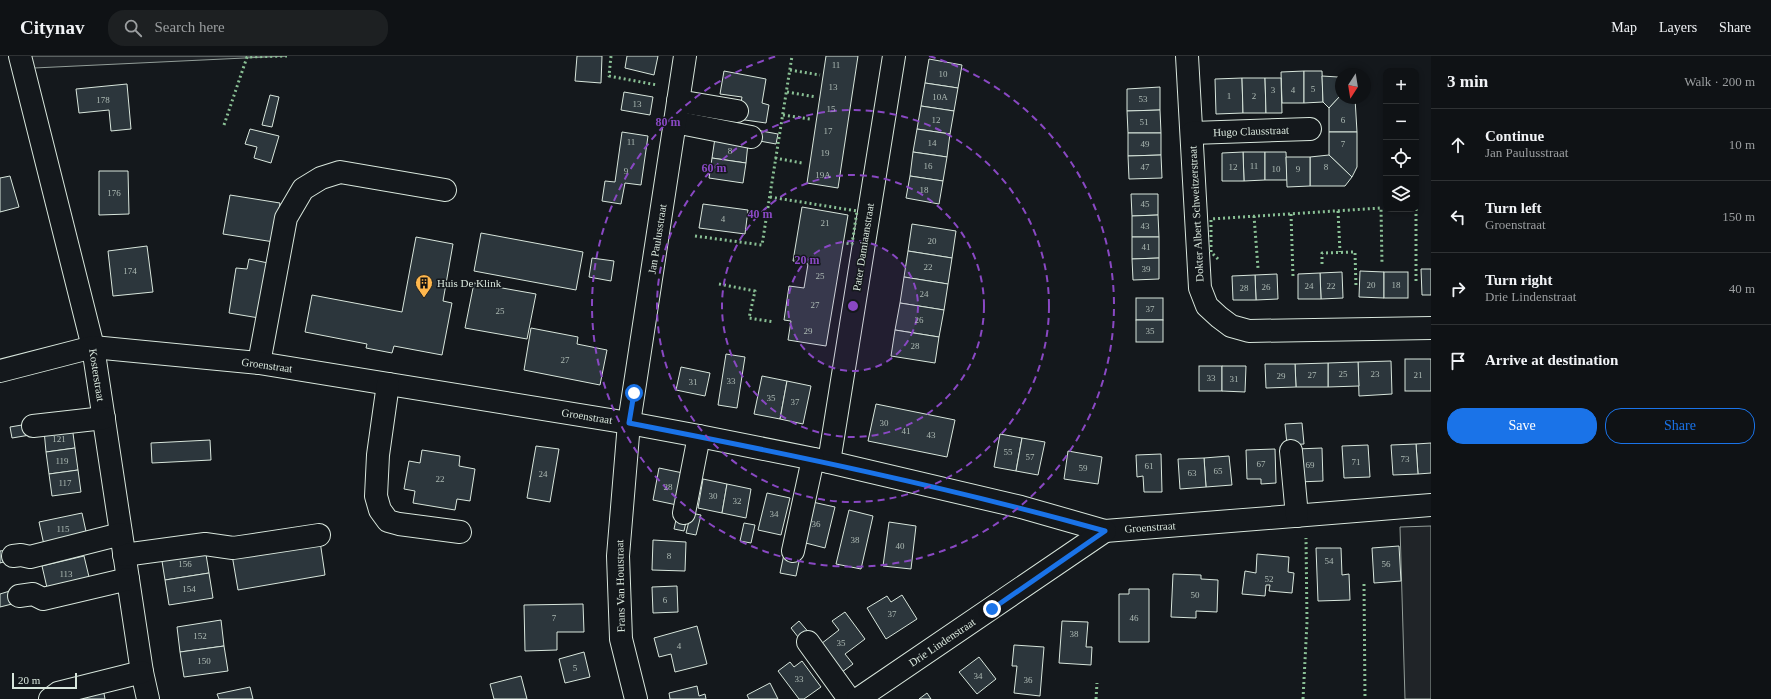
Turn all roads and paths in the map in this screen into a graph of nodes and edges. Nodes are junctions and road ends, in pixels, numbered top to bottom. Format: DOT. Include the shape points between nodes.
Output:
graph roads {
  1 [pos="20,56"];
  2 [pos="685,56"];
  3 [pos="894,56"];
  4 [pos="1187,56"];
  5 [pos="677,111"];
  6 [pos="737,111"];
  7 [pos="1310,129"];
  8 [pos="1192,133"];
  9 [pos="751,137"];
  10 [pos="445,190"];
  11 [pos="1431,328"];
  12 [pos="93,347"];
  13 [pos="259,363"];
  14 [pos="0,371"];
  15 [pos="388,384"];
  16 [pos="104,418"];
  17 [pos="629,423"];
  18 [pos="33,426"];
  19 [pos="704,438"];
  20 [pos="1291,451"];
  21 [pos="821,461"];
  22 [pos="1431,505"];
  23 [pos="690,512"];
  24 [pos="1297,516"];
  25 [pos="1105,531"];
  26 [pos="460,532"];
  27 [pos="319,535"];
  28 [pos="123,545"];
  29 [pos="793,551"];
  30 [pos="13,556"];
  31 [pos="128,579"];
  32 [pos="19,596"];
  33 [pos="808,642"];
  34 [pos="142,672"];
  35 [pos="50,699"];
  36 [pos="148,699"];
  37 [pos="636,699"];
  38 [pos="848,699"];
  39 [pos="858,699"];
  1 -- 12 [label="street, Kosterstraat"];
  2 -- 5 [label="street, Jan Paulusstraat"];
  3 -- 21 [label="street, Pater Damiaanstraat"];
  4 -- 8 [label="street, Dokter Albert Schweitzerstraat"];
  5 -- 6 [label="street"];
  5 -- 9 [label="street"];
  5 -- 17 [label="street, Jan Paulusstraat"];
  7 -- 8 [label="street, Hugo Clausstraat"];
  8 -- 11 [label="street, Dokter Albert Schweitzerstraat" via="1200,288 1207,306 1219,317 1231,326 1249,331"];
  10 -- 13 [label="street" via="340,172 322,178 303,189 286,218"];
  12 -- 13 [label="street, Groenstraat"];
  12 -- 14 [label="street, Groenstraat"];
  12 -- 16 [label="street, Kosterstraat"];
  13 -- 15 [label="street, Groenstraat"];
  15 -- 17 [label="street, Groenstraat"];
  15 -- 26 [label="street" via="378,455 376,496 380,510 388,521"];
  16 -- 18 [label="street"];
  16 -- 28 [label="street, Kosterstraat"];
  17 -- 19 [label="street, Groenstraat"];
  17 -- 37 [label="street, Frans Van Houtstraat" via="618,556 621,639"];
  19 -- 21 [label="street, Groenstraat"];
  19 -- 23 [label="street"];
  20 -- 24 [label="street"];
  21 -- 25 [label="street, Groenstraat" via="1021,507"];
  21 -- 29 [label="street, Pater Damiaanstraat"];
  22 -- 24 [label="street, Groenstraat"];
  24 -- 25 [label="street, Groenstraat"];
  25 -- 39 [label="street, Drie Lindenstraat"];
  27 -- 28 [label="street" via="233,548 205,544"];
  28 -- 30 [label="street" via="30,557"];
  28 -- 31 [label="street, Kosterstraat"];
  31 -- 32 [label="street" via="43,599 33,594"];
  31 -- 34 [label="street, Kosterstraat"];
  33 -- 38 [label="street"];
  34 -- 35 [label="street" via="58,693"];
  34 -- 36 [label="street, Kosterstraat"];
}
